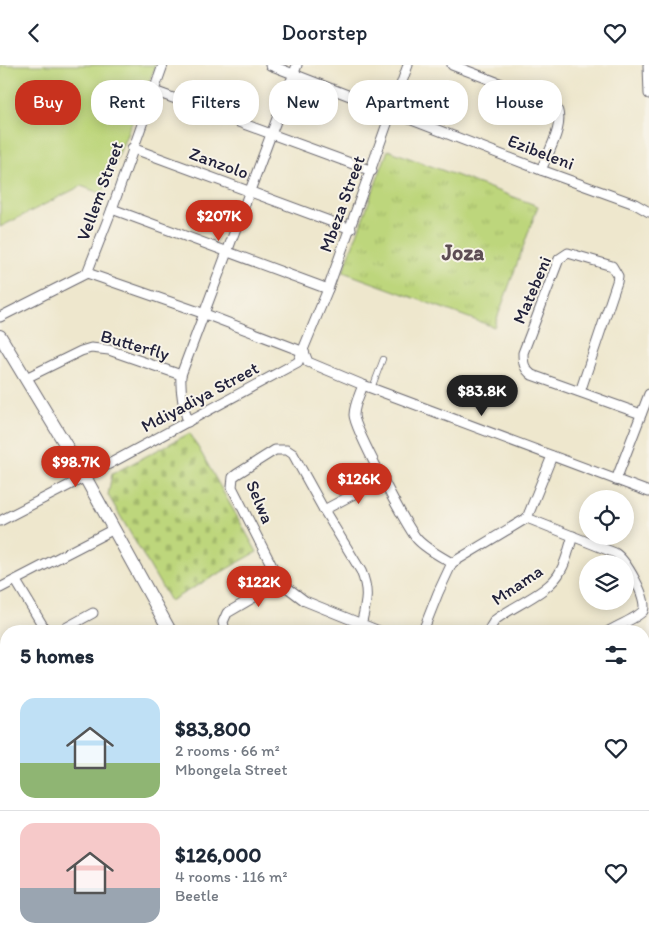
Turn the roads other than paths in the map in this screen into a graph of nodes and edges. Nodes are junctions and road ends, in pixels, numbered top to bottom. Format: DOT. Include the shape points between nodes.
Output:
graph roads {
  1 [pos="164,65"];
  2 [pos="270,65"];
  3 [pos="408,65"];
  4 [pos="452,65"];
  5 [pos="648,65"];
  6 [pos="295,69"];
  7 [pos="158,80"];
  8 [pos="403,80"];
  9 [pos="348,92"];
  10 [pos="163,94"];
  11 [pos="649,94"];
  12 [pos="141,125"];
  13 [pos="388,125"];
  14 [pos="426,125"];
  15 [pos="272,134"];
  16 [pos="132,148"];
  17 [pos="541,170"];
  18 [pos="372,171"];
  19 [pos="250,192"];
  20 [pos="112,209"];
  21 [pos="649,212"];
  22 [pos="350,229"];
  23 [pos="228,252"];
  24 [pos="87,273"];
  25 [pos="328,289"];
  26 [pos="205,315"];
  27 [pos="0,317"];
  28 [pos="0,335"];
  29 [pos="304,352"];
  30 [pos="383,359"];
  31 [pos="182,375"];
  32 [pos="26,378"];
  33 [pos="368,387"];
  34 [pos="580,391"];
  35 [pos="649,393"];
  36 [pos="641,414"];
  37 [pos="188,422"];
  38 [pos="552,456"];
  39 [pos="85,477"];
  40 [pos="384,478"];
  41 [pos="616,480"];
  42 [pos="649,492"];
  43 [pos="324,510"];
  44 [pos="527,518"];
  45 [pos="0,521"];
  46 [pos="114,529"];
  47 [pos="572,536"];
  48 [pos="452,563"];
  49 [pos="16,581"];
  50 [pos="280,582"];
  51 [pos="0,588"];
  52 [pos="93,613"];
  53 [pos="42,625"];
  54 [pos="71,625"];
  55 [pos="167,625"];
  56 [pos="224,625"];
  57 [pos="361,625"];
  58 [pos="425,625"];
  59 [pos="492,625"];
  60 [pos="619,625"];
  1 -- 7 [label="street, Vellem Street"];
  2 -- 6 [label="street, Ezibeleni"];
  3 -- 8 [label="street, Mbeza Street"];
  4 -- 17 [label="street" via="554,104 559,109 559,121"];
  5 -- 11 [label="street"];
  6 -- 9 [label="street, Ezibeleni"];
  6 -- 15 [label="street"];
  10 -- 15 [label="street"];
  12 -- 16 [label="street, Vellem Street"];
  13 -- 18 [label="street, Mbeza Street"];
  14 -- 17 [label="street, Ezibeleni"];
  15 -- 18 [label="street"];
  15 -- 19 [label="street"];
  16 -- 19 [label="street, Zanzolo"];
  16 -- 20 [label="street, Vellem Street"];
  17 -- 21 [label="street, Ezibeleni"];
  18 -- 22 [label="street, Mbeza Street"];
  19 -- 22 [label="street, Zanzolo"];
  19 -- 23 [label="street"];
  20 -- 23 [label="street"];
  20 -- 24 [label="street, Vellem Street"];
  22 -- 25 [label="street, Mbeza Street"];
  23 -- 25 [label="street"];
  23 -- 26 [label="street"];
  24 -- 26 [label="street"];
  24 -- 27 [label="street"];
  25 -- 29 [label="street, Mbeza Street"];
  26 -- 29 [label="street"];
  26 -- 31 [label="street"];
  28 -- 32 [label="street"];
  29 -- 33 [label="street" via="308,362"];
  29 -- 37 [label="street, Mdiyadiya Street" via="298,362"];
  30 -- 33 [label="lane"];
  31 -- 32 [label="street, Butterfly" via="108,350 91,348"];
  31 -- 37 [label="street" via="180,386"];
  32 -- 39 [label="street"];
  33 -- 38 [label="street"];
  33 -- 40 [label="street" via="354,415"];
  34 -- 34 [label="street, Matebeni" via="532,375 523,363 523,353 559,259 568,253 612,266 618,276"];
  34 -- 36 [label="street, Matebeni"];
  35 -- 36 [label="street"];
  36 -- 41 [label="street"];
  37 -- 39 [label="street, Mdiyadiya Street"];
  38 -- 41 [label="street"];
  38 -- 44 [label="street"];
  39 -- 45 [label="street, Mdiyadiya Street"];
  39 -- 46 [label="street"];
  40 -- 43 [label="street"];
  40 -- 48 [label="street" via="418,540"];
  41 -- 42 [label="street"];
  43 -- 50 [label="street, Selwa" via="293,454 287,450 275,450 233,477 232,487"];
  43 -- 57 [label="street, Selwa" via="366,582 367,600"];
  44 -- 47 [label="street"];
  44 -- 48 [label="street"];
  46 -- 49 [label="street"];
  46 -- 55 [label="street"];
  47 -- 59 [label="street, Mnama" via="565,561 555,579"];
  47 -- 60 [label="street" via="621,557 645,599 641,612"];
  48 -- 58 [label="street"];
  49 -- 51 [label="street"];
  49 -- 53 [label="street"];
  50 -- 56 [label="street" via="227,613"];
  50 -- 57 [label="street, Selwa" via="305,601"];
  52 -- 54 [label="street"];
}
